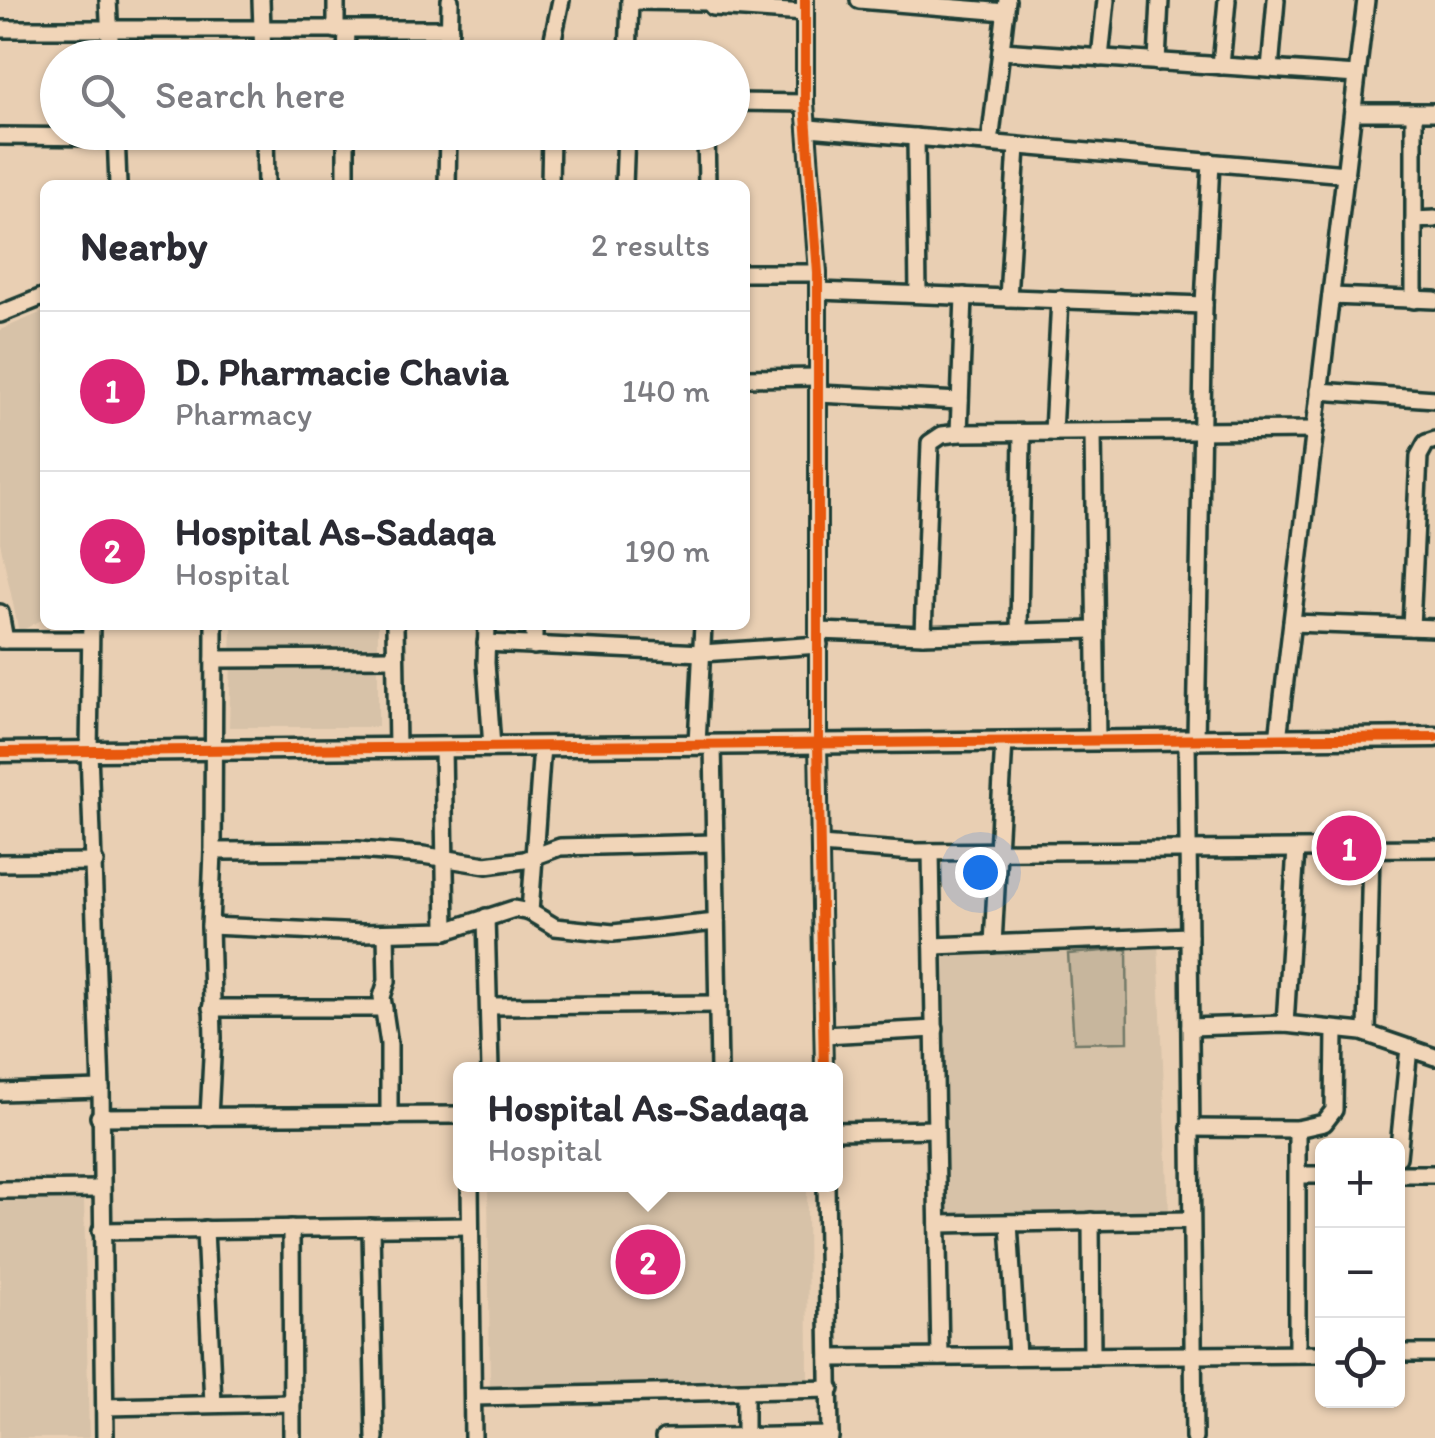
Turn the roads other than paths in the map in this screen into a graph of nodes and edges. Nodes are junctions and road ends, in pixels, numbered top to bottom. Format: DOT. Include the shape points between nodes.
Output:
graph roads {
  1 [pos="108,0"];
  2 [pos="261,0"];
  3 [pos="336,0"];
  4 [pos="450,0"];
  5 [pos="562,0"];
  6 [pos="630,0"];
  7 [pos="859,0"];
  8 [pos="1106,0"];
  9 [pos="1160,0"];
  10 [pos="1227,0"];
  11 [pos="1276,0"];
  12 [pos="1366,0"];
  13 [pos="708,1"];
  14 [pos="906,2"];
  15 [pos="805,6"];
  16 [pos="1006,6"];
  17 [pos="110,26"];
  18 [pos="0,29"];
  19 [pos="450,29"];
  20 [pos="341,30"];
  21 [pos="262,32"];
  22 [pos="110,40"];
  23 [pos="262,40"];
  24 [pos="343,40"];
  25 [pos="450,40"];
  26 [pos="552,40"];
  27 [pos="629,40"];
  28 [pos="1001,51"];
  29 [pos="1100,58"];
  30 [pos="1157,62"];
  31 [pos="1220,66"];
  32 [pos="1270,69"];
  33 [pos="1357,75"];
  34 [pos="750,102"];
  35 [pos="806,103"];
  36 [pos="1353,112"];
  37 [pos="1414,112"];
  38 [pos="1435,112"];
  39 [pos="809,128"];
  40 [pos="0,136"];
  41 [pos="40,136"];
  42 [pos="916,137"];
  43 [pos="990,143"];
  44 [pos="1017,146"];
  45 [pos="117,150"];
  46 [pos="265,150"];
  47 [pos="346,150"];
  48 [pos="447,150"];
  49 [pos="550,150"];
  50 [pos="625,150"];
  51 [pos="706,150"];
  52 [pos="1211,162"];
  53 [pos="1346,174"];
  54 [pos="118,180"];
  55 [pos="266,180"];
  56 [pos="346,180"];
  57 [pos="446,180"];
  58 [pos="550,180"];
  59 [pos="624,180"];
  60 [pos="707,180"];
  61 [pos="1414,220"];
  62 [pos="1435,220"];
  63 [pos="750,273"];
  64 [pos="818,273"];
  65 [pos="818,291"];
  66 [pos="918,294"];
  67 [pos="964,296"];
  68 [pos="1330,296"];
  69 [pos="40,298"];
  70 [pos="1008,298"];
  71 [pos="1060,300"];
  72 [pos="1414,300"];
  73 [pos="1435,300"];
  74 [pos="1204,305"];
  75 [pos="0,314"];
  76 [pos="818,377"];
  77 [pos="750,378"];
  78 [pos="1319,392"];
  79 [pos="818,394"];
  80 [pos="1435,399"];
  81 [pos="960,401"];
  82 [pos="1314,430"];
  83 [pos="1202,431"];
  84 [pos="1053,432"];
  85 [pos="1092,432"];
  86 [pos="959,433"];
  87 [pos="1022,433"];
  88 [pos="1435,440"];
  89 [pos="0,612"];
  90 [pos="1292,622"];
  91 [pos="1411,627"];
  92 [pos="1435,628"];
  93 [pos="214,630"];
  94 [pos="395,630"];
  95 [pos="487,630"];
  96 [pos="534,630"];
  97 [pos="703,630"];
  98 [pos="1094,630"];
  99 [pos="90,632"];
  100 [pos="1019,632"];
  101 [pos="923,635"];
  102 [pos="819,638"];
  103 [pos="2,640"];
  104 [pos="486,644"];
  105 [pos="534,646"];
  106 [pos="702,653"];
  107 [pos="396,658"];
  108 [pos="214,659"];
  109 [pos="1435,737"];
  110 [pos="1278,738"];
  111 [pos="1191,739"];
  112 [pos="1097,740"];
  113 [pos="1004,741"];
  114 [pos="818,743"];
  115 [pos="705,744"];
  116 [pos="542,746"];
  117 [pos="397,747"];
  118 [pos="443,747"];
  119 [pos="492,747"];
  120 [pos="214,749"];
  121 [pos="89,751"];
  122 [pos="0,752"];
  123 [pos="714,843"];
  124 [pos="820,845"];
  125 [pos="1371,848"];
  126 [pos="1435,848"];
  127 [pos="1188,849"];
  128 [pos="1296,849"];
  129 [pos="213,851"];
  130 [pos="1000,851"];
  131 [pos="931,852"];
  132 [pos="534,856"];
  133 [pos="445,858"];
  134 [pos="95,862"];
  135 [pos="0,863"];
  136 [pos="530,912"];
  137 [pos="486,917"];
  138 [pos="716,922"];
  139 [pos="210,926"];
  140 [pos="446,931"];
  141 [pos="386,933"];
  142 [pos="1189,936"];
  143 [pos="993,944"];
  144 [pos="933,946"];
  145 [pos="718,1004"];
  146 [pos="490,1006"];
  147 [pos="212,1008"];
  148 [pos="384,1008"];
  149 [pos="1285,1024"];
  150 [pos="1190,1027"];
  151 [pos="934,1029"];
  152 [pos="1335,1030"];
  153 [pos="1367,1033"];
  154 [pos="824,1036"];
  155 [pos="1410,1048"];
  156 [pos="1435,1057"];
  157 [pos="490,1062"];
  158 [pos="720,1062"];
  159 [pos="824,1062"];
  160 [pos="101,1089"];
  161 [pos="0,1092"];
  162 [pos="453,1115"];
  163 [pos="388,1116"];
  164 [pos="209,1117"];
  165 [pos="100,1118"];
  166 [pos="1190,1128"];
  167 [pos="936,1129"];
  168 [pos="1296,1129"];
  169 [pos="843,1131"];
  170 [pos="1400,1138"];
  171 [pos="1405,1174"];
  172 [pos="1435,1174"];
  173 [pos="1315,1175"];
  174 [pos="1299,1176"];
  175 [pos="101,1189"];
  176 [pos="0,1190"];
  177 [pos="470,1192"];
  178 [pos="826,1192"];
  179 [pos="1191,1220"];
  180 [pos="1091,1221"];
  181 [pos="1009,1223"];
  182 [pos="938,1224"];
  183 [pos="470,1226"];
  184 [pos="372,1227"];
  185 [pos="291,1228"];
  186 [pos="205,1229"];
  187 [pos="102,1231"];
  188 [pos="1405,1353"];
  189 [pos="1435,1353"];
  190 [pos="1297,1354"];
  191 [pos="1315,1354"];
  192 [pos="1193,1355"];
  193 [pos="1017,1356"];
  194 [pos="1092,1356"];
  195 [pos="940,1357"];
  196 [pos="830,1358"];
  197 [pos="831,1390"];
  198 [pos="746,1392"];
  199 [pos="473,1397"];
  200 [pos="292,1402"];
  201 [pos="213,1404"];
  202 [pos="105,1407"];
  203 [pos="830,1436"];
  204 [pos="745,1437"];
  205 [pos="105,1438"];
  206 [pos="292,1438"];
  207 [pos="376,1438"];
  208 [pos="473,1438"];
  209 [pos="664,1438"];
  210 [pos="1194,1438"];
  1 -- 17 [label="street"];
  2 -- 21 [label="street"];
  3 -- 20 [label="street"];
  4 -- 19 [label="street"];
  5 -- 26 [label="street"];
  6 -- 13 [label="street"];
  6 -- 27 [label="street"];
  7 -- 14 [label="street"];
  8 -- 29 [label="street"];
  9 -- 30 [label="street"];
  10 -- 31 [label="street"];
  11 -- 32 [label="street"];
  12 -- 33 [label="street"];
  13 -- 15 [label="street" via="713,7"];
  14 -- 16 [label="street"];
  15 -- 35 [label="street"];
  16 -- 28 [label="street"];
  17 -- 18 [label="street"];
  17 -- 21 [label="street"];
  17 -- 22 [label="street"];
  19 -- 20 [label="street"];
  19 -- 25 [label="street"];
  20 -- 21 [label="street"];
  20 -- 24 [label="street"];
  21 -- 23 [label="street"];
  28 -- 29 [label="street"];
  28 -- 43 [label="street"];
  29 -- 30 [label="street"];
  30 -- 31 [label="street"];
  31 -- 32 [label="street"];
  32 -- 33 [label="street"];
  33 -- 36 [label="street"];
  34 -- 35 [label="street"];
  35 -- 39 [label="street"];
  36 -- 37 [label="street"];
  36 -- 53 [label="street"];
  37 -- 38 [label="street"];
  37 -- 61 [label="street"];
  39 -- 42 [label="street"];
  39 -- 64 [label="street"];
  40 -- 41 [label="street"];
  42 -- 43 [label="street"];
  42 -- 66 [label="street"];
  43 -- 44 [label="street"];
  44 -- 52 [label="street"];
  44 -- 70 [label="street"];
  45 -- 54 [label="street"];
  46 -- 55 [label="street"];
  47 -- 56 [label="street"];
  48 -- 57 [label="street"];
  49 -- 58 [label="street"];
  50 -- 59 [label="street"];
  51 -- 60 [label="street"];
  52 -- 53 [label="street"];
  52 -- 74 [label="street"];
  53 -- 68 [label="street"];
  61 -- 62 [label="street"];
  61 -- 72 [label="street"];
  63 -- 64 [label="street"];
  64 -- 65 [label="street"];
  65 -- 66 [label="street"];
  65 -- 76 [label="street"];
  66 -- 67 [label="street"];
  67 -- 70 [label="street"];
  67 -- 81 [label="street"];
  68 -- 72 [label="street"];
  68 -- 78 [label="street"];
  69 -- 75 [label="street"];
  70 -- 71 [label="street"];
  71 -- 74 [label="street"];
  71 -- 84 [label="street"];
  72 -- 73 [label="street"];
  74 -- 83 [label="street"];
  76 -- 77 [label="street"];
  76 -- 79 [label="street"];
  78 -- 80 [label="street"];
  78 -- 82 [label="street"];
  79 -- 81 [label="street"];
  79 -- 102 [label="street"];
  81 -- 86 [label="street"];
  82 -- 83 [label="street"];
  82 -- 90 [label="street"];
  83 -- 85 [label="street"];
  83 -- 111 [label="street"];
  84 -- 85 [label="street"];
  84 -- 87 [label="street"];
  85 -- 98 [label="street"];
  86 -- 87 [label="street"];
  86 -- 101 [label="street" via="930,443"];
  87 -- 100 [label="street"];
  88 -- 91 [label="street" via="1420,456"];
  89 -- 103 [label="street"];
  90 -- 91 [label="street"];
  90 -- 110 [label="street"];
  91 -- 92 [label="street"];
  93 -- 108 [label="street"];
  94 -- 107 [label="street"];
  95 -- 104 [label="street"];
  96 -- 105 [label="street"];
  97 -- 106 [label="street"];
  98 -- 100 [label="street"];
  98 -- 112 [label="street"];
  99 -- 103 [label="street"];
  99 -- 121 [label="street"];
  100 -- 101 [label="street"];
  101 -- 102 [label="street"];
  102 -- 106 [label="street"];
  102 -- 114 [label="street"];
  104 -- 105 [label="street"];
  104 -- 119 [label="street"];
  105 -- 106 [label="street"];
  106 -- 115 [label="street"];
  107 -- 108 [label="street"];
  107 -- 117 [label="street"];
  108 -- 120 [label="street"];
  109 -- 110 [label="street"];
  110 -- 111 [label="street"];
  111 -- 112 [label="street"];
  111 -- 127 [label="street"];
  112 -- 113 [label="street"];
  113 -- 114 [label="street"];
  113 -- 130 [label="street"];
  114 -- 115 [label="street"];
  114 -- 124 [label="street"];
  115 -- 116 [label="street"];
  115 -- 123 [label="street"];
  116 -- 119 [label="street"];
  116 -- 132 [label="street"];
  117 -- 118 [label="street"];
  117 -- 120 [label="street"];
  118 -- 119 [label="street"];
  118 -- 133 [label="street"];
  120 -- 121 [label="street"];
  120 -- 129 [label="street"];
  121 -- 122 [label="street"];
  121 -- 134 [label="street"];
  123 -- 132 [label="street" via="560,847"];
  123 -- 138 [label="street"];
  124 -- 131 [label="street"];
  124 -- 154 [label="street"];
  125 -- 126 [label="street"];
  125 -- 128 [label="street"];
  125 -- 153 [label="street"];
  127 -- 128 [label="street"];
  127 -- 130 [label="street"];
  127 -- 142 [label="street"];
  128 -- 149 [label="street"];
  129 -- 133 [label="street" via="358,850"];
  129 -- 139 [label="street"];
  130 -- 131 [label="street"];
  130 -- 143 [label="street"];
  131 -- 144 [label="street"];
  132 -- 133 [label="street" via="486,865"];
  132 -- 136 [label="street"];
  133 -- 140 [label="street"];
  134 -- 135 [label="street"];
  134 -- 160 [label="street"];
  136 -- 137 [label="street"];
  136 -- 138 [label="street" via="555,927 613,933"];
  137 -- 140 [label="street"];
  137 -- 146 [label="street"];
  138 -- 145 [label="street"];
  139 -- 141 [label="street"];
  139 -- 147 [label="street"];
  140 -- 141 [label="street"];
  141 -- 148 [label="street"];
  142 -- 143 [label="street"];
  142 -- 150 [label="street"];
  143 -- 144 [label="street"];
  144 -- 151 [label="street"];
  145 -- 146 [label="street"];
  145 -- 158 [label="street"];
  146 -- 157 [label="street"];
  147 -- 148 [label="street"];
  147 -- 164 [label="street"];
  148 -- 163 [label="street"];
  149 -- 150 [label="street"];
  149 -- 152 [label="street"];
  150 -- 166 [label="street"];
  151 -- 154 [label="street"];
  151 -- 167 [label="street"];
  152 -- 153 [label="street"];
  152 -- 168 [label="street" via="1334,1110 1324,1123"];
  153 -- 155 [label="street"];
  154 -- 159 [label="street"];
  155 -- 156 [label="street"];
  155 -- 170 [label="street"];
  160 -- 161 [label="street"];
  160 -- 165 [label="street"];
  162 -- 163 [label="street"];
  163 -- 164 [label="street"];
  164 -- 165 [label="street"];
  165 -- 175 [label="street"];
  166 -- 168 [label="street"];
  166 -- 179 [label="street"];
  167 -- 169 [label="street"];
  167 -- 182 [label="street"];
  168 -- 174 [label="street"];
  171 -- 172 [label="street"];
  173 -- 174 [label="street"];
  174 -- 190 [label="street"];
  175 -- 176 [label="street"];
  175 -- 187 [label="street"];
  177 -- 183 [label="street"];
  178 -- 196 [label="street"];
  179 -- 180 [label="street"];
  179 -- 192 [label="street"];
  180 -- 181 [label="street"];
  180 -- 194 [label="street"];
  181 -- 182 [label="street"];
  181 -- 193 [label="street"];
  182 -- 195 [label="street"];
  183 -- 184 [label="street"];
  183 -- 199 [label="street"];
  184 -- 185 [label="street"];
  184 -- 207 [label="street"];
  185 -- 186 [label="street"];
  185 -- 200 [label="street"];
  186 -- 187 [label="street"];
  186 -- 201 [label="street"];
  187 -- 202 [label="street"];
  188 -- 189 [label="street"];
  190 -- 191 [label="street"];
  190 -- 192 [label="street"];
  192 -- 194 [label="street"];
  192 -- 210 [label="street"];
  193 -- 194 [label="street"];
  193 -- 195 [label="street"];
  195 -- 196 [label="street"];
  196 -- 197 [label="street"];
  197 -- 198 [label="street"];
  197 -- 203 [label="street"];
  198 -- 199 [label="street"];
  198 -- 204 [label="street"];
  199 -- 208 [label="street"];
  200 -- 201 [label="street"];
  200 -- 206 [label="street"];
  201 -- 202 [label="street"];
  202 -- 205 [label="street"];
  203 -- 204 [label="street"];
  204 -- 209 [label="street"];
}
